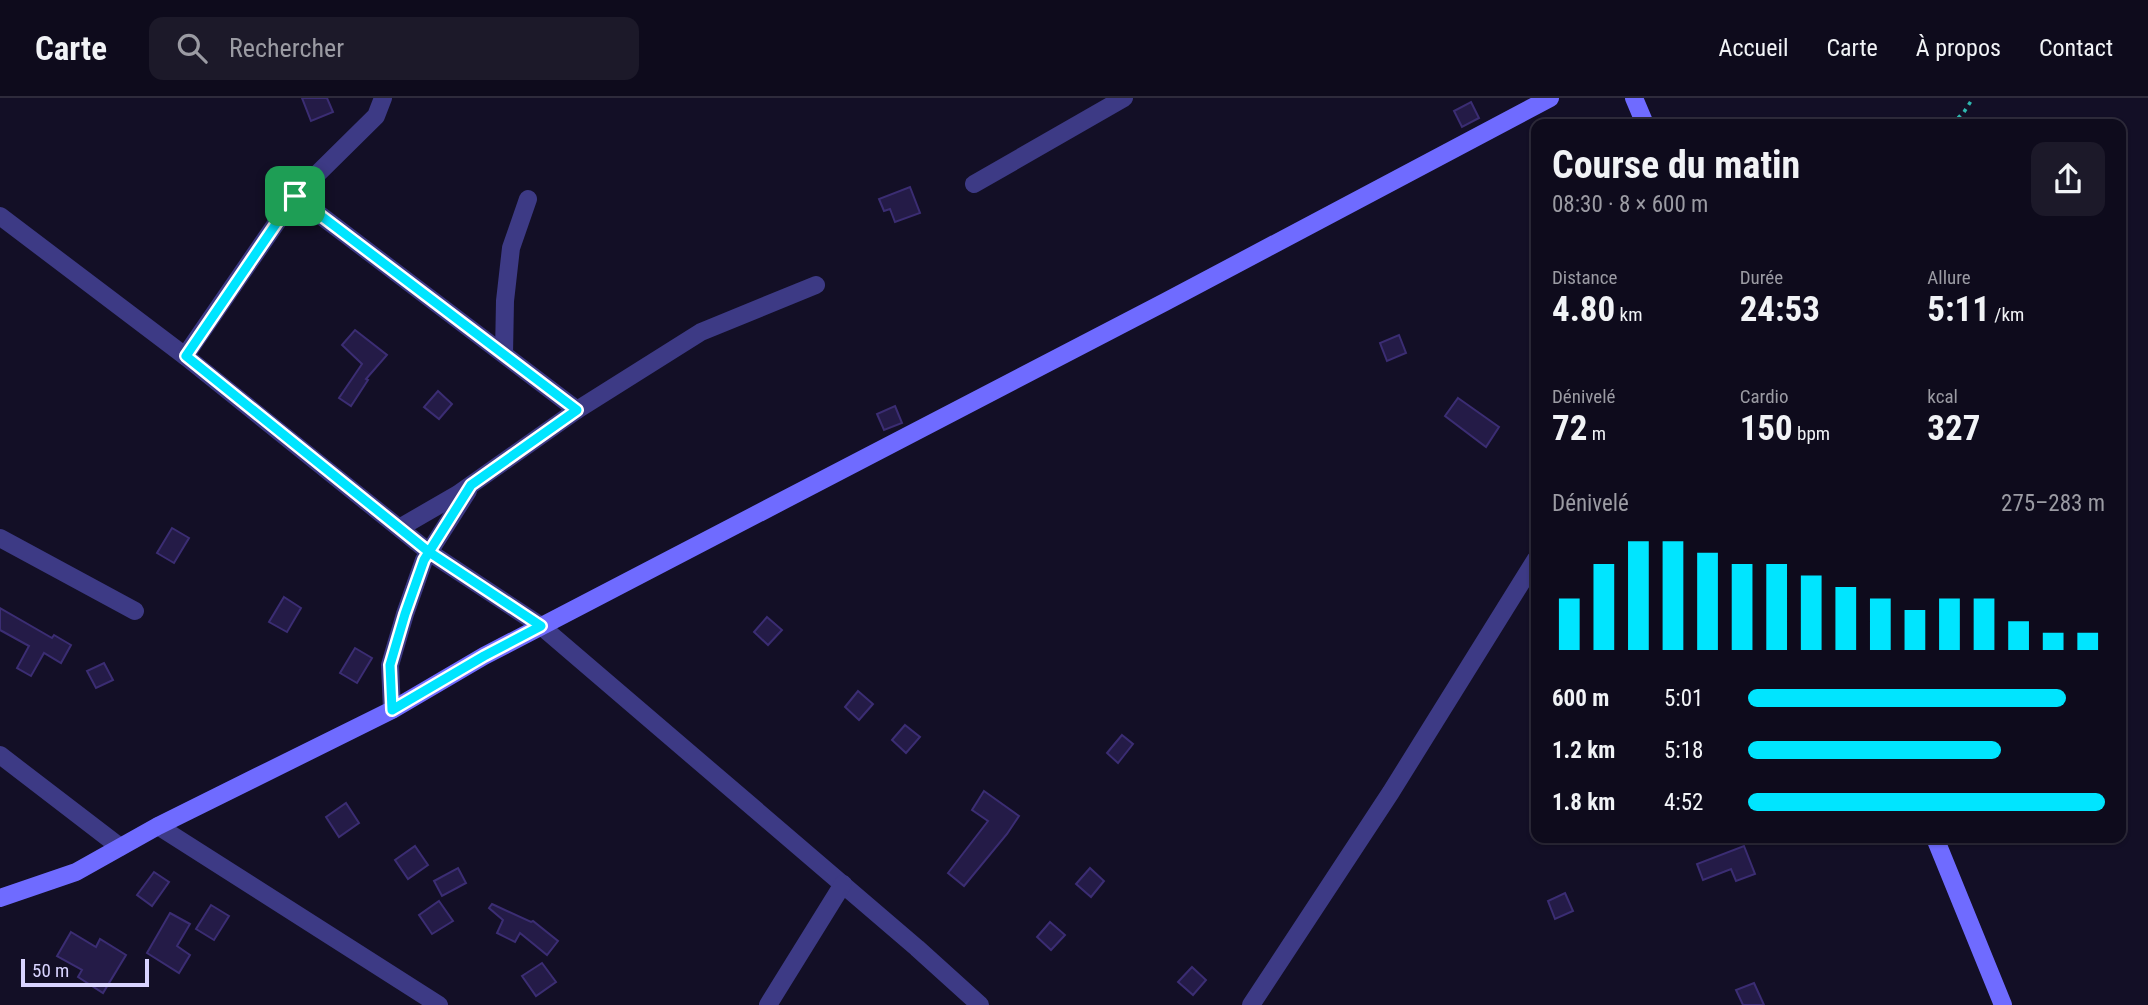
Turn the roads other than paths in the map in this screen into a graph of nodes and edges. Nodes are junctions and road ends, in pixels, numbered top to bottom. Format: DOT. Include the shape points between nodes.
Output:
graph roads {
  1 [pos="383,98"];
  2 [pos="1124,98"];
  3 [pos="1550,98"];
  4 [pos="1634,98"];
  5 [pos="1643,119"];
  6 [pos="974,184"];
  7 [pos="295,196"];
  8 [pos="528,198"];
  9 [pos="0,216"];
  10 [pos="816,285"];
  11 [pos="505,354"];
  12 [pos="186,356"];
  13 [pos="577,410"];
  14 [pos="471,485"];
  15 [pos="401,527"];
  16 [pos="0,538"];
  17 [pos="429,552"];
  18 [pos="1531,567"];
  19 [pos="135,611"];
  20 [pos="541,626"];
  21 [pos="392,710"];
  22 [pos="0,755"];
  23 [pos="158,826"];
  24 [pos="1937,843"];
  25 [pos="120,847"];
  26 [pos="843,884"];
  27 [pos="0,898"];
  28 [pos="439,1005"];
  29 [pos="768,1005"];
  30 [pos="980,1005"];
  31 [pos="1251,1005"];
  32 [pos="2003,1005"];
  1 -- 7 [label="street" via="376,116"];
  2 -- 6 [label="street"];
  3 -- 20 [label="main road"];
  4 -- 5 [label="main road"];
  7 -- 11 [label="street"];
  7 -- 12 [label="street"];
  8 -- 11 [label="street" via="511,248"];
  9 -- 12 [label="street"];
  10 -- 13 [label="street" via="701,332"];
  11 -- 13 [label="street"];
  12 -- 15 [label="street"];
  13 -- 14 [label="street"];
  14 -- 15 [label="street"];
  14 -- 17 [label="street"];
  15 -- 17 [label="street"];
  16 -- 19 [label="street"];
  17 -- 20 [label="street"];
  17 -- 21 [label="street" via="390,665"];
  18 -- 31 [label="street"];
  20 -- 21 [label="main road"];
  20 -- 26 [label="street"];
  21 -- 23 [label="main road"];
  22 -- 25 [label="street"];
  23 -- 25 [label="main road"];
  23 -- 28 [label="street"];
  24 -- 32 [label="main road"];
  25 -- 27 [label="main road" via="76,872"];
  26 -- 29 [label="street"];
  26 -- 30 [label="street"];
}
